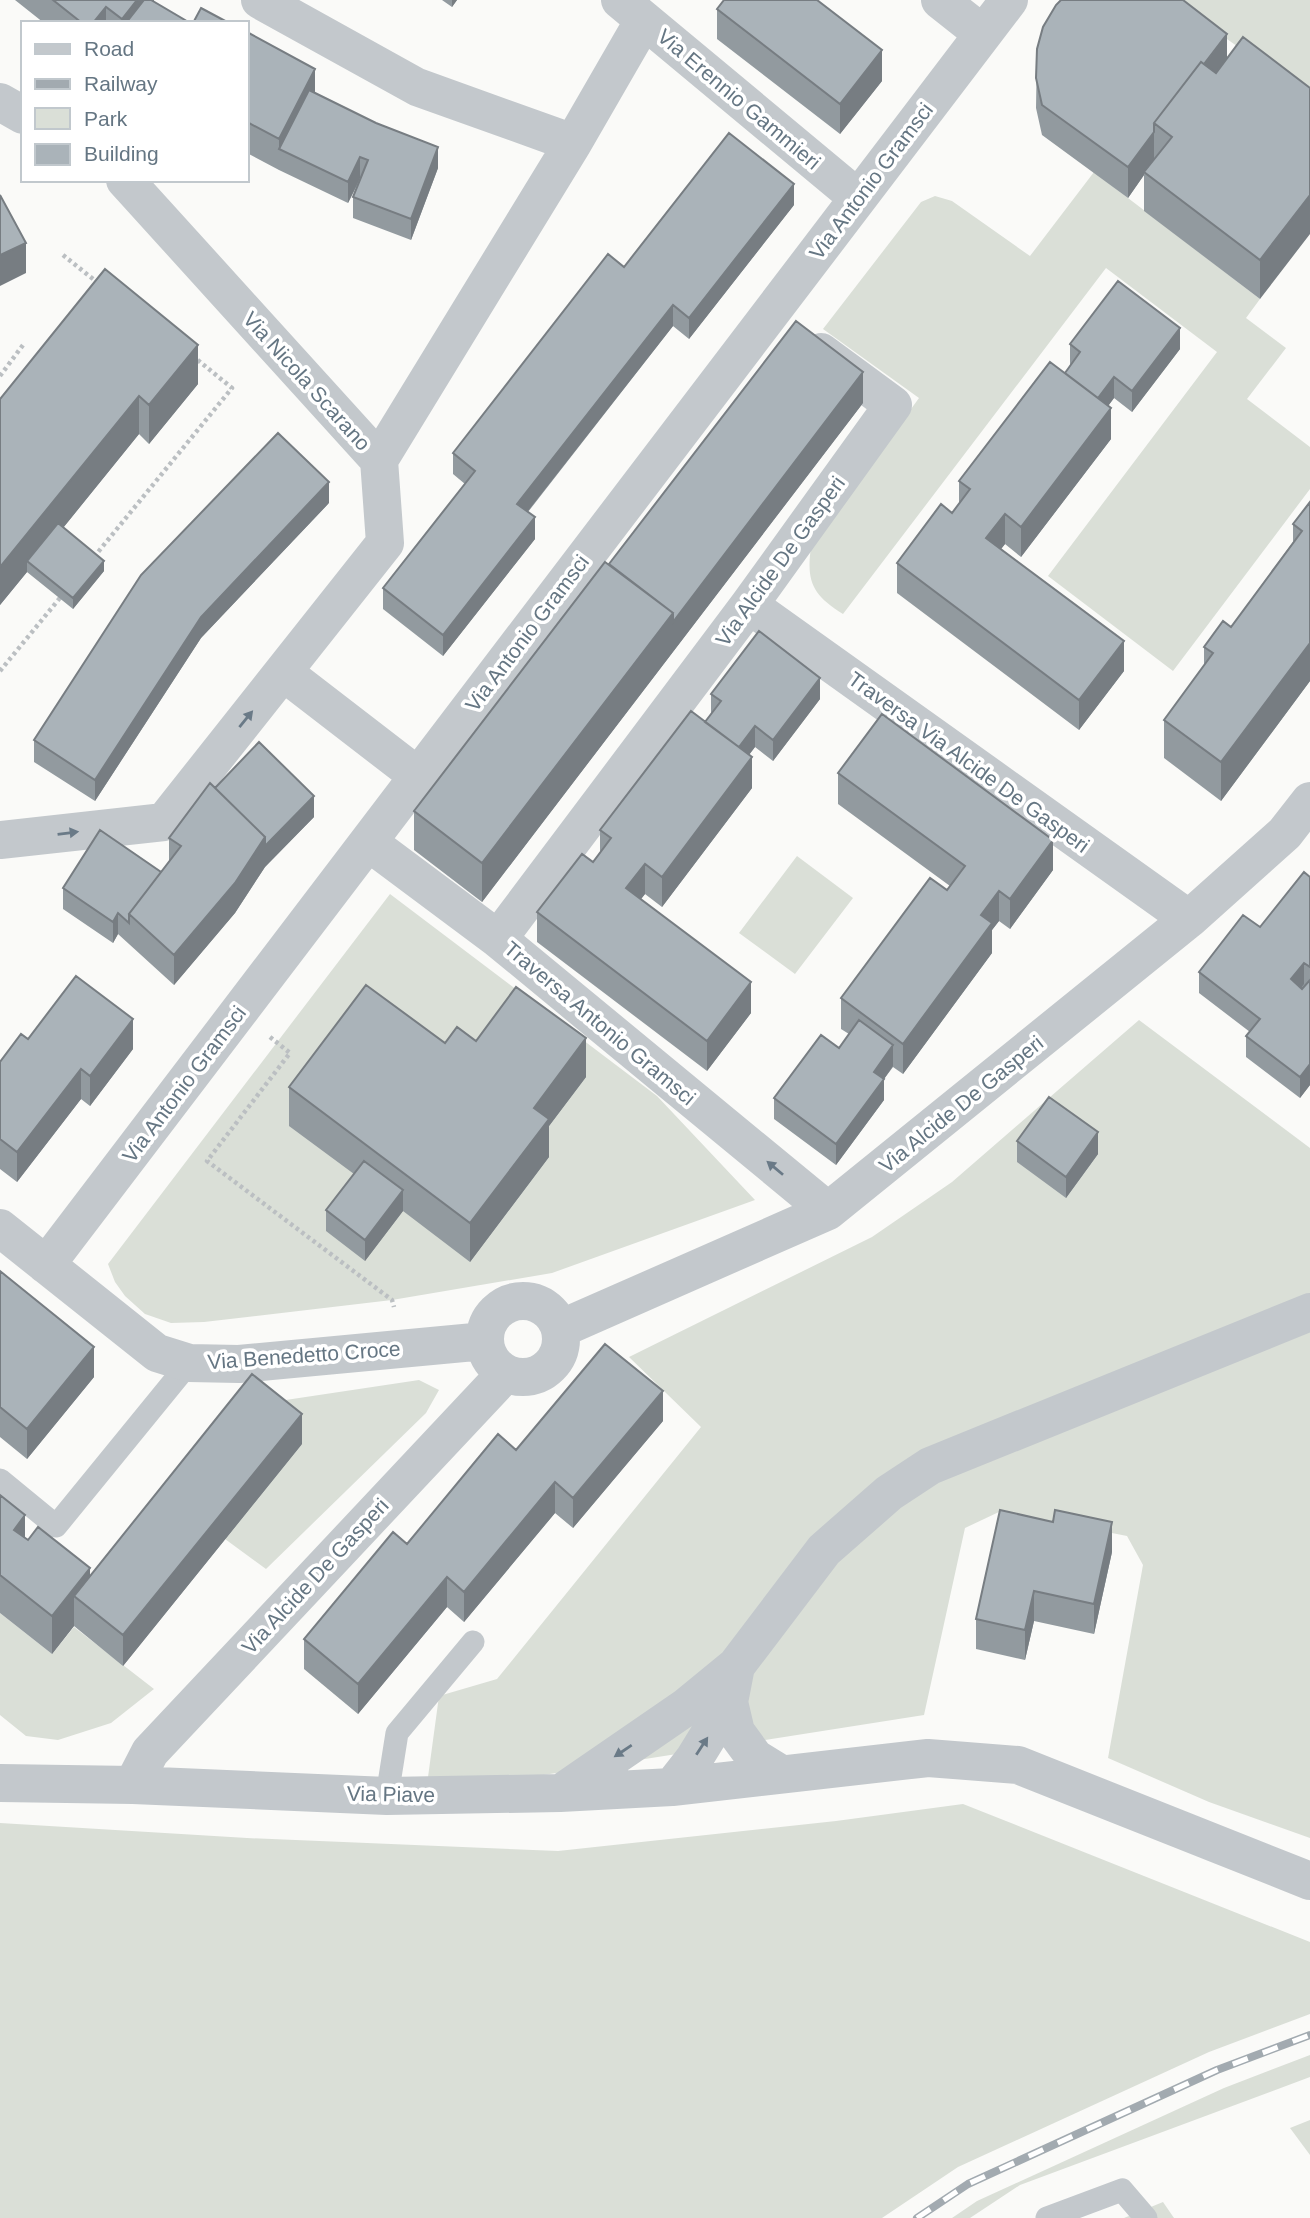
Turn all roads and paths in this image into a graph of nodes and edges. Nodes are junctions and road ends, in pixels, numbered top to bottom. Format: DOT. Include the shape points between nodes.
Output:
graph roads {
  1 [pos="260,0"];
  2 [pos="940,0"];
  3 [pos="1009,0"];
  4 [pos="632,10"];
  5 [pos="983,34"];
  6 [pos="0,102"];
  7 [pos="21,114"];
  8 [pos="573,143"];
  9 [pos="127,182"];
  10 [pos="858,198"];
  11 [pos="63,255"];
  12 [pos="105,288"];
  13 [pos="769,314"];
  14 [pos="23,345"];
  15 [pos="190,355"];
  16 [pos="0,376"];
  17 [pos="379,460"];
  18 [pos="86,566"];
  19 [pos="69,587"];
  20 [pos="749,604"];
  21 [pos="0,671"];
  22 [pos="283,672"];
  23 [pos="418,776"];
  24 [pos="1310,801"];
  25 [pos="0,840"];
  26 [pos="368,842"];
  27 [pos="1189,919"];
  28 [pos="498,939"];
  29 [pos="238,1012"];
  30 [pos="828,1211"];
  31 [pos="0,1228"];
  32 [pos="46,1265"];
  33 [pos="360,1277"];
  34 [pos="1310,1312"];
  35 [pos="560,1329"];
  36 [pos="485,1341"];
  37 [pos="189,1363"];
  38 [pos="506,1373"];
  39 [pos="0,1480"];
  40 [pos="473,1642"];
  41 [pos="732,1684"];
  42 [pos="687,1707"];
  43 [pos="782,1774"];
  44 [pos="0,1783"];
  45 [pos="133,1785"];
  46 [pos="673,1787"];
  47 [pos="560,1793"];
  48 [pos="387,1796"];
  49 [pos="1310,1881"];
  50 [pos="1047,2218"];
  51 [pos="1146,2218"];
  1 -- 8 [label="street" via="417,87"];
  2 -- 5 [label="street"];
  3 -- 5 [label="street, Via Antonio Gramsci"];
  4 -- 8 [label="street"];
  4 -- 10 [label="street, Via Erennio Gammieri"];
  5 -- 10 [label="street, Via Antonio Gramsci"];
  6 -- 7 [label="street"];
  8 -- 17 [label="street"];
  9 -- 17 [label="street, Via Nicola Scarano"];
  10 -- 13 [label="street, Via Antonio Gramsci"];
  11 -- 12 [label="path"];
  13 -- 20 [label="street, Via Alcide De Gasperi" via="893,405"];
  13 -- 23 [label="street, Via Antonio Gramsci"];
  14 -- 16 [label="path"];
  15 -- 18 [label="path" via="232,388"];
  17 -- 22 [label="street, Via Nicola Scarano" via="385,543"];
  19 -- 21 [label="path"];
  20 -- 27 [label="street, Traversa Via Alcide De Gasperi"];
  20 -- 28 [label="street, Via Alcide De Gasperi"];
  22 -- 23 [label="street"];
  25 -- 22 [label="street, Via Nicola Scarano, one-way" via="164,822"];
  23 -- 26 [label="street, Via Antonio Gramsci"];
  24 -- 27 [label="street, Via Alcide De Gasperi" via="1285,833"];
  26 -- 28 [label="street, Traversa Antonio Gramsci"];
  26 -- 29 [label="street, Via Antonio Gramsci"];
  27 -- 30 [label="street, Via Alcide De Gasperi"];
  30 -- 28 [label="street, Traversa Antonio Gramsci, one-way"];
  29 -- 32 [label="street, Via Antonio Gramsci"];
  29 -- 33 [label="path" via="290,1052 207,1161"];
  30 -- 35 [label="street, Via Alcide De Gasperi"];
  31 -- 32 [label="street, Via Benedetto Croce"];
  32 -- 37 [label="street, Via Benedetto Croce" via="157,1353"];
  34 -- 41 [label="street" via="930,1466 889,1493 824,1550"];
  35 -- 36 [label="street" via="544,1307 516,1302 492,1317"];
  35 -- 38 [label="street" via="560,1352 551,1367 539,1375 520,1378"];
  36 -- 37 [label="street, Via Benedetto Croce" via="239,1363"];
  36 -- 38 [label="street" via="489,1358"];
  37 -- 39 [label="lane" via="56,1526"];
  38 -- 45 [label="street, Via Alcide De Gasperi" via="150,1752"];
  40 -- 48 [label="lane" via="397,1732"];
  41 -- 42 [label="street"];
  41 -- 43 [label="street" via="736,1732 754,1758"];
  46 -- 41 [label="street, one-way" via="694,1759"];
  42 -- 46 [label="street" via="671,1731 666,1759"];
  42 -- 47 [label="street, one-way"];
  43 -- 46 [label="street, Via Piave"];
  43 -- 49 [label="street, Via Piave" via="928,1758 1018,1765"];
  44 -- 45 [label="street, Via Piave"];
  45 -- 48 [label="street, Via Piave"];
  46 -- 47 [label="street, Via Piave"];
  47 -- 48 [label="street, Via Piave"];
  50 -- 51 [label="lane" via="1122,2190"];
}
